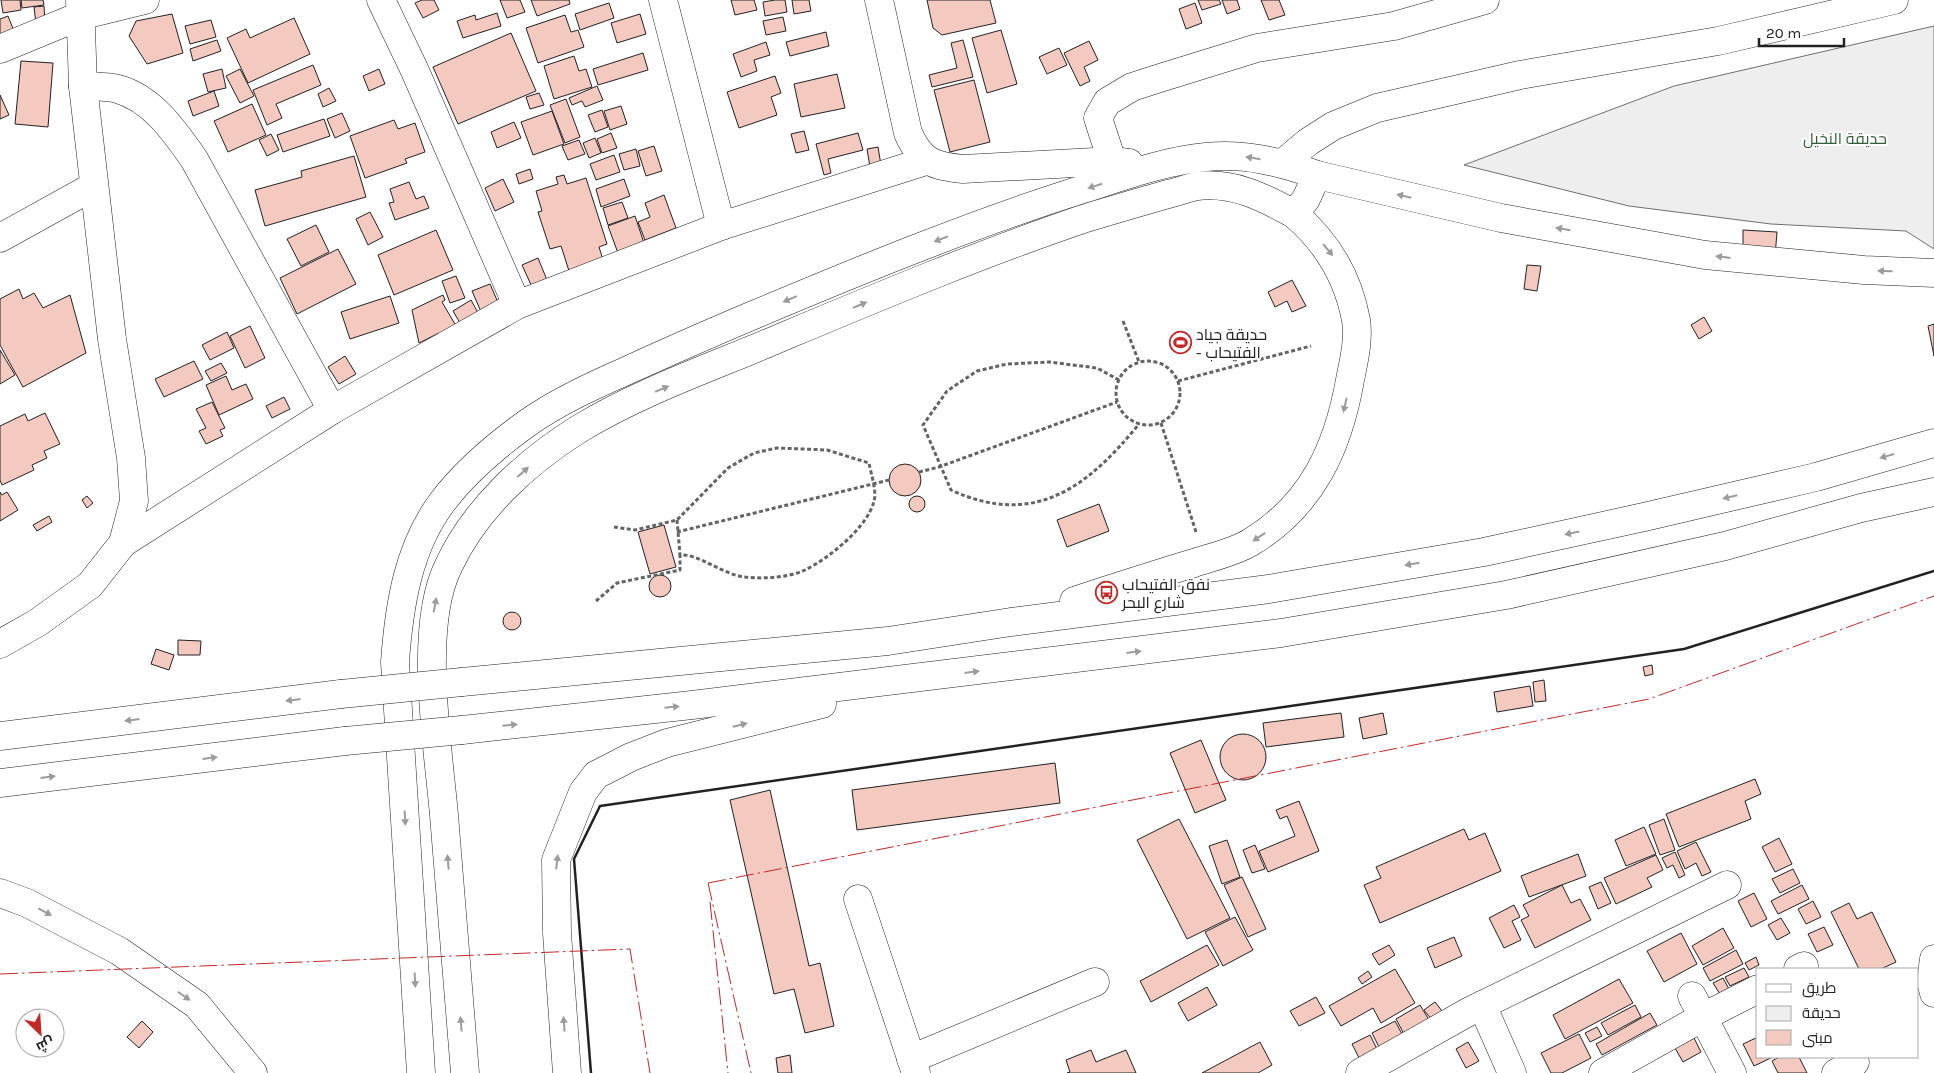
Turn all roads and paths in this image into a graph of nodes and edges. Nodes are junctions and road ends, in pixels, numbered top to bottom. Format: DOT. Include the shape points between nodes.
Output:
graph roads {
  1 [pos="145,0"];
  2 [pos="381,0"];
  3 [pos="663,0"];
  4 [pos="879,0"];
  5 [pos="1485,0"];
  6 [pos="1894,0"];
  7 [pos="80,8"];
  8 [pos="0,50"];
  9 [pos="84,86"];
  10 [pos="926,161"];
  11 [pos="1112,161"];
  12 [pos="1284,163"];
  13 [pos="1158,166"];
  14 [pos="1317,175"];
  15 [pos="94,186"];
  16 [pos="1294,214"];
  17 [pos="721,226"];
  18 [pos="0,238"];
  19 [pos="1934,273"];
  20 [pos="517,305"];
  21 [pos="1123,321"];
  22 [pos="1311,346"];
  23 [pos="1139,363"];
  24 [pos="1119,380"];
  25 [pos="1178,381"];
  26 [pos="1116,402"];
  27 [pos="332,410"];
  28 [pos="1161,423"];
  29 [pos="1139,424"];
  30 [pos="1934,443"];
  31 [pos="939,468"];
  32 [pos="919,472"];
  33 [pos="888,480"];
  34 [pos="872,484"];
  35 [pos="1934,492"];
  36 [pos="677,520"];
  37 [pos="614,527"];
  38 [pos="677,532"];
  39 [pos="122,543"];
  40 [pos="680,554"];
  41 [pos="1206,559"];
  42 [pos="596,601"];
  43 [pos="1011,622"];
  44 [pos="0,644"];
  45 [pos="931,677"];
  46 [pos="0,736"];
  47 [pos="0,783"];
  48 [pos="1727,884"];
  49 [pos="0,893"];
  50 [pos="858,898"];
  51 [pos="1934,959"];
  52 [pos="1095,982"];
  53 [pos="1756,990"];
  54 [pos="1934,993"];
  55 [pos="1482,1006"];
  56 [pos="1697,1006"];
  57 [pos="914,1066"];
  58 [pos="254,1073"];
  59 [pos="421,1073"];
  60 [pos="465,1073"];
  61 [pos="568,1073"];
  62 [pos="1360,1073"];
  63 [pos="1512,1073"];
  64 [pos="1603,1073"];
  65 [pos="1732,1073"];
  1 -- 7 [label="main road"];
  2 -- 20 [label="main road"];
  3 -- 17 [label="main road"];
  4 -- 10 [label="main road" via="908,133"];
  5 -- 11 [label="main road" via="1394,26 1257,48 1132,87 1107,102 1098,118"];
  6 -- 12 [label="main road" via="1718,41 1520,75 1377,108 1333,126"];
  7 -- 8 [label="main road"];
  7 -- 9 [label="main road"];
  9 -- 15 [label="main road"];
  9 -- 27 [label="main road" via="119,89 150,106 171,126 194,159"];
  10 -- 11 [label="main road" via="963,169"];
  10 -- 17 [label="main road"];
  11 -- 13 [label="main road"];
  12 -- 13 [label="main road, one-way" via="1246,156 1206,157"];
  12 -- 14 [label="main road"];
  13 -- 59 [label="main road, one-way" via="1018,210 880,262 574,395 526,424 482,459 443,500 420,538 403,595 395,662"];
  14 -- 16 [label="main road" via="1309,195"];
  19 -- 14 [label="main road, one-way" via="1854,270 1705,254 1501,218"];
  15 -- 18 [label="main road"];
  15 -- 39 [label="main road" via="112,339 131,458 134,501"];
  16 -- 41 [label="main road, one-way" via="1334,257 1347,287 1356,321 1357,344 1342,421 1316,479 1280,522 1249,544"];
  60 -- 16 [label="main road, one-way" via="434,701 433,616 438,591 448,567 467,532 490,505 540,457 578,430 623,405 893,290 1039,234 1196,186 1248,191"];
  17 -- 20 [label="main road"];
  20 -- 27 [label="main road"];
  21 -- 23 [label="path"];
  22 -- 25 [label="path"];
  23 -- 24 [label="path" via="1127,369"];
  23 -- 25 [label="path" via="1157,362 1166,366"];
  24 -- 26 [label="path"];
  24 -- 31 [label="path" via="1098,368 1048,362 1007,364 976,371 947,391 923,425"];
  25 -- 28 [label="path" via="1180,390 1176,410"];
  26 -- 29 [label="path" via="1129,420"];
  26 -- 31 [label="path"];
  27 -- 39 [label="main road"];
  28 -- 29 [label="path"];
  28 -- 41 [label="path" via="1188,513"];
  29 -- 31 [label="path" via="1102,466 1079,484 1038,501 1004,506 970,499 951,490"];
  30 -- 43 [label="main road, one-way" via="1816,477 1484,552 1269,589"];
  31 -- 32 [label="path"];
  33 -- 34 [label="path"];
  34 -- 36 [label="path" via="869,463 827,450 777,448 754,453 728,468"];
  34 -- 38 [label="path"];
  34 -- 40 [label="path" via="875,500 854,534 804,570 778,577 743,577"];
  45 -- 35 [label="main road, one-way" via="1281,633 1506,595 1725,546 1861,508"];
  36 -- 37 [label="path" via="635,530"];
  36 -- 38 [label="path"];
  38 -- 40 [label="path"];
  39 -- 44 [label="main road" via="90,585 37,623"];
  40 -- 42 [label="path" via="680,570 617,583"];
  41 -- 43 [label="main road"];
  43 -- 46 [label="main road, one-way, bridge" via="888,641 342,694"];
  47 -- 45 [label="main road, one-way, bridge" via="345,741"];
  61 -- 45 [label="main road, one-way" via="556,933 556,860 582,792 596,775 667,744"];
  48 -- 55 [label="main road"];
  49 -- 58 [label="main road, one-way" via="27,903 119,951 197,1005"];
  50 -- 57 [label="main road"];
  51 -- 54 [label="main road" via="1931,980"];
  52 -- 57 [label="main road"];
  53 -- 56 [label="main road"];
  55 -- 62 [label="main road"];
  55 -- 63 [label="main road"];
  56 -- 64 [label="main road"];
  56 -- 65 [label="main road"];
}
